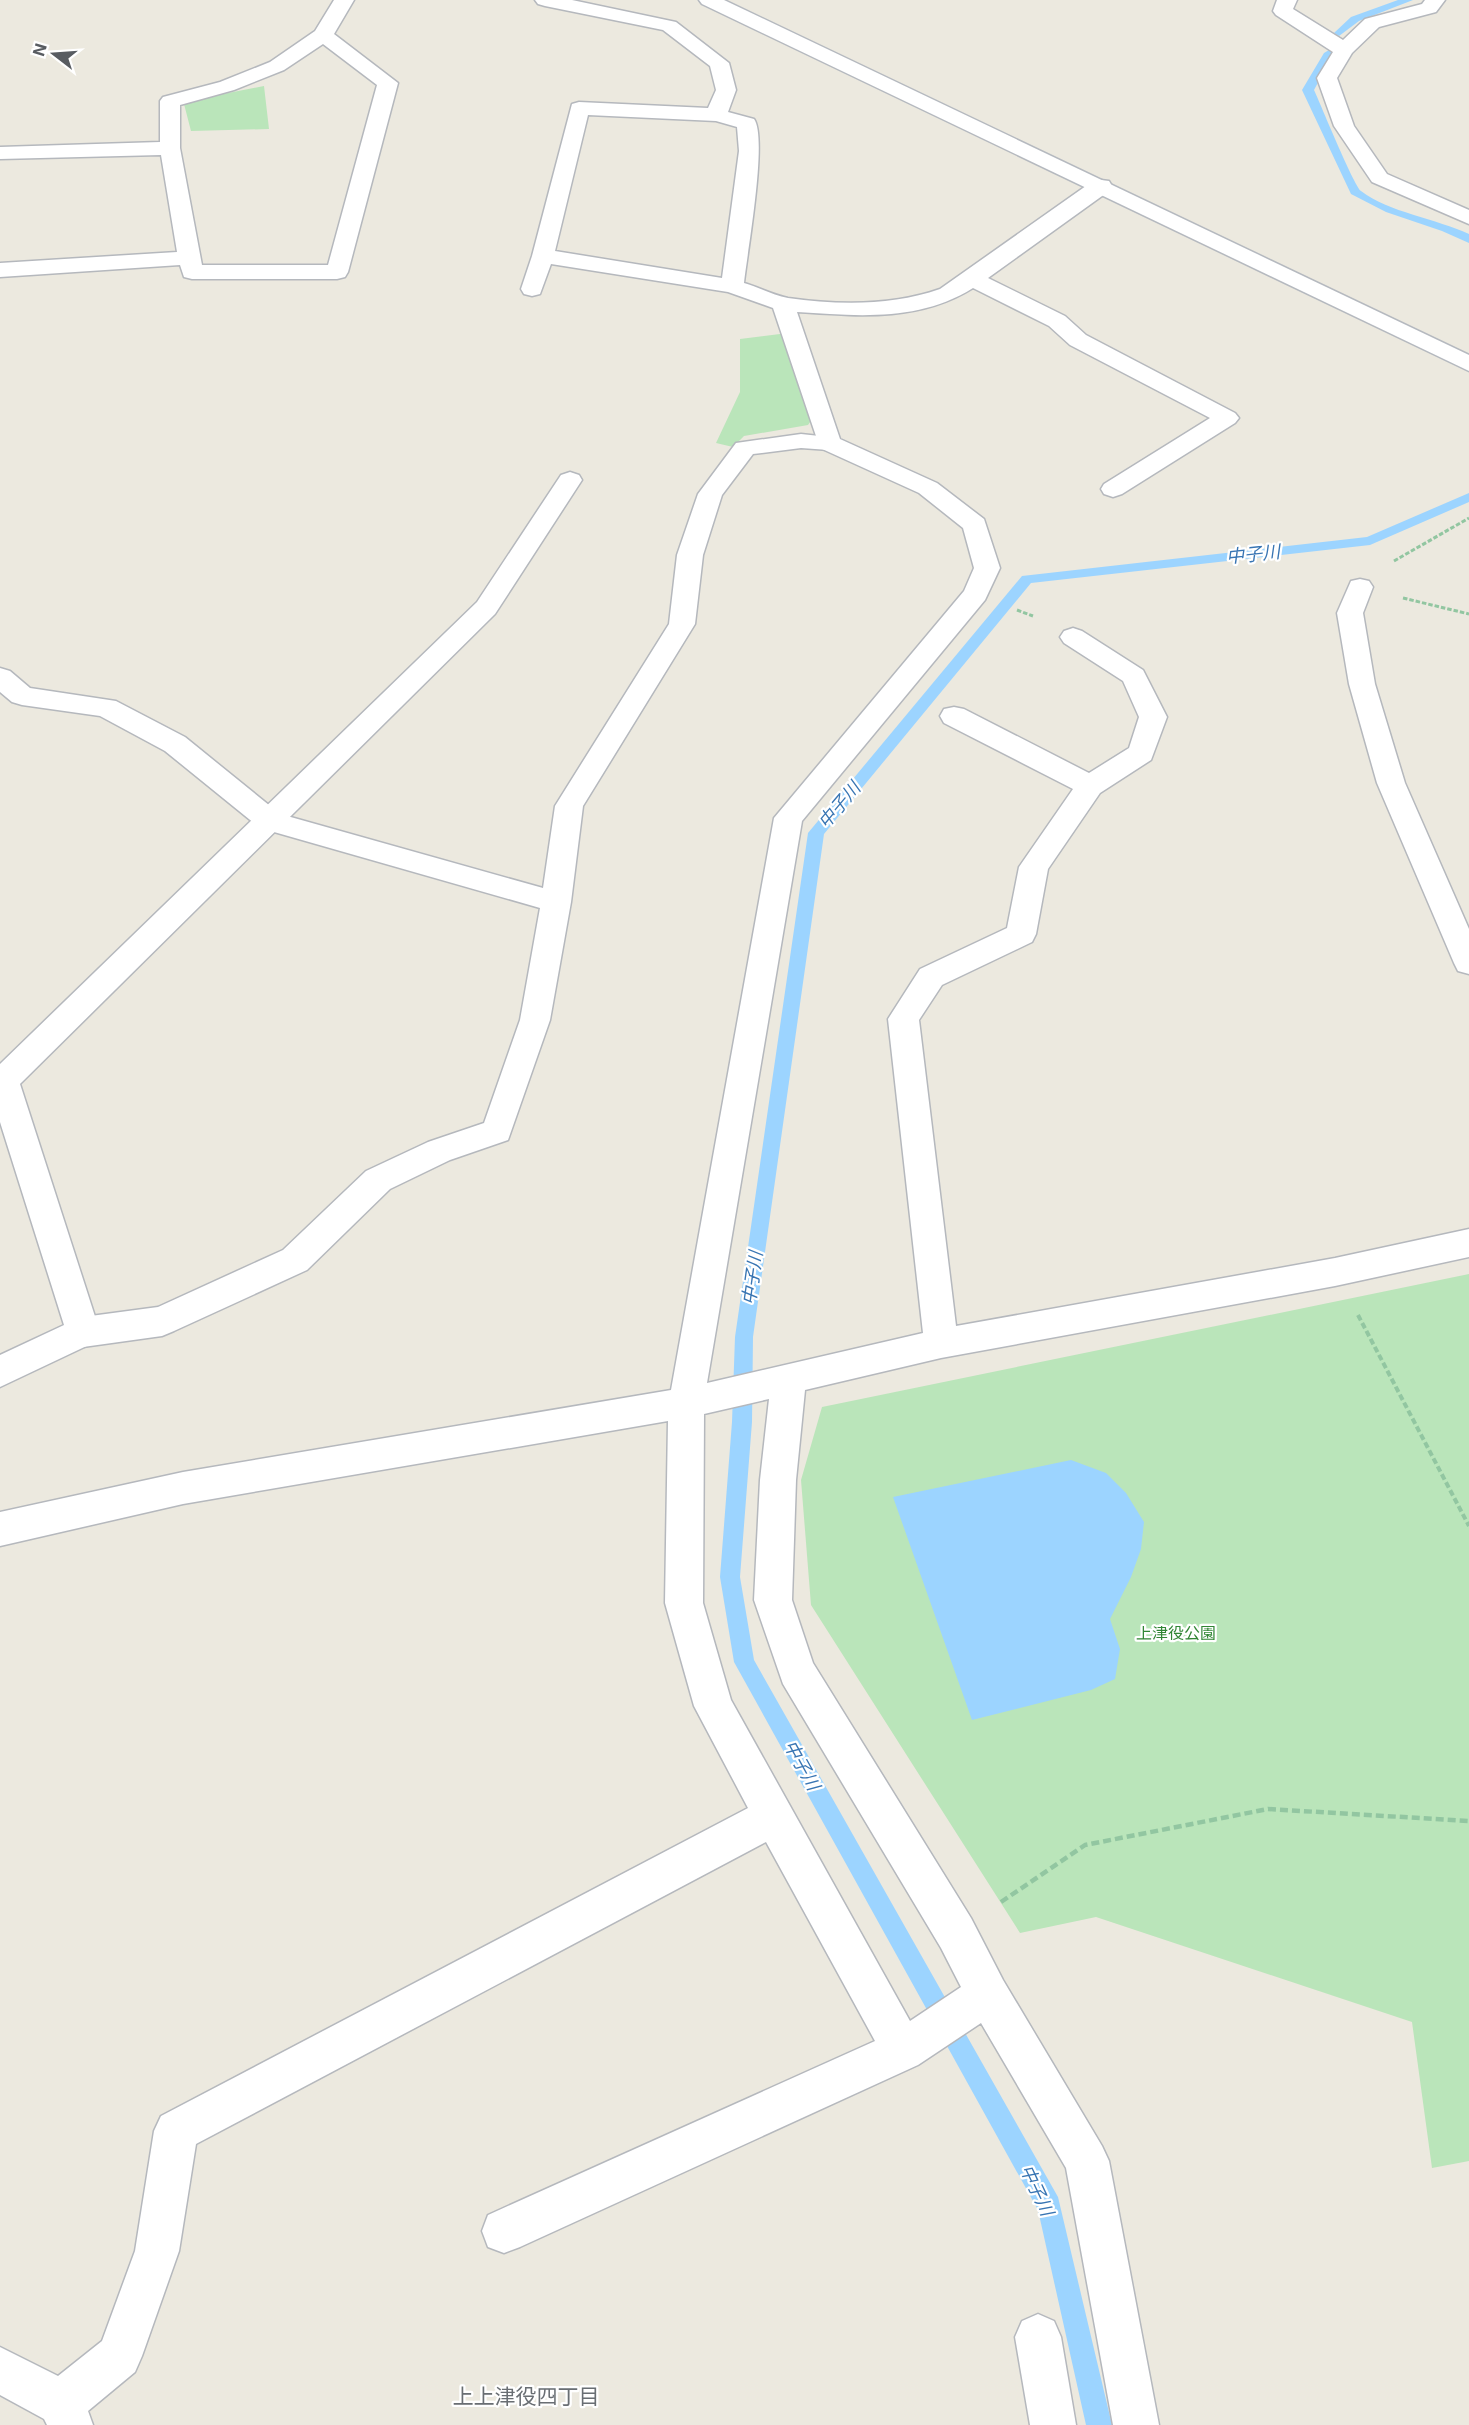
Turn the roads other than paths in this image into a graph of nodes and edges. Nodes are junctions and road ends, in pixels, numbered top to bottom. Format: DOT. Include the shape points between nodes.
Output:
graph roads {
  1 [pos="344,0"];
  2 [pos="545,0"];
  3 [pos="709,0"];
  4 [pos="1287,0"];
  5 [pos="1435,0"];
  6 [pos="323,35"];
  7 [pos="1344,50"];
  8 [pos="716,115"];
  9 [pos="170,148"];
  10 [pos="0,153"];
  11 [pos="1101,186"];
  12 [pos="1469,218"];
  13 [pos="543,256"];
  14 [pos="190,258"];
  15 [pos="0,270"];
  16 [pos="972,279"];
  17 [pos="732,286"];
  18 [pos="532,289"];
  19 [pos="783,304"];
  20 [pos="1469,364"];
  21 [pos="829,444"];
  22 [pos="570,480"];
  23 [pos="1113,489"];
  24 [pos="1359,587"];
  25 [pos="1073,637"];
  26 [pos="0,677"];
  27 [pos="954,716"];
  28 [pos="1090,786"];
  29 [pos="270,820"];
  30 [pos="556,902"];
  31 [pos="1469,963"];
  32 [pos="1,1081"];
  33 [pos="1469,1243"];
  34 [pos="83,1332"];
  35 [pos="941,1343"];
  36 [pos="0,1372"];
  37 [pos="778,1381"];
  38 [pos="700,1399"];
  39 [pos="0,1529"];
  40 [pos="774,1816"];
  41 [pos="976,2001"];
  42 [pos="914,2043"];
  43 [pos="504,2231"];
  44 [pos="1038,2337"];
  45 [pos="0,2370"];
  46 [pos="66,2414"];
  47 [pos="1053,2425"];
  48 [pos="1136,2425"];
  1 -- 6 [label="street"];
  2 -- 8 [label="street" via="669,26 719,63 726,90"];
  3 -- 11 [label="street"];
  4 -- 7 [label="street" via="1283,11"];
  5 -- 7 [label="street" via="1429,8 1372,23"];
  6 -- 9 [label="street" via="277,66 227,86 170,101"];
  6 -- 14 [label="street" via="388,83 337,272 192,272"];
  7 -- 12 [label="street" via="1327,78 1344,126 1378,178"];
  8 -- 13 [label="street" via="579,108"];
  8 -- 17 [label="street" via="747,123 749,151"];
  9 -- 10 [label="street"];
  9 -- 14 [label="street"];
  11 -- 16 [label="street"];
  11 -- 20 [label="street"];
  13 -- 17 [label="street"];
  13 -- 18 [label="street"];
  14 -- 15 [label="street"];
  16 -- 19 [label="street" via="948,294 920,303 874,310"];
  16 -- 23 [label="street" via="1058,321 1078,340 1227,417"];
  17 -- 19 [label="street"];
  19 -- 21 [label="street"];
  21 -- 30 [label="street" via="801,441 745,448 710,494 690,555 682,624 569,806"];
  21 -- 38 [label="street" via="928,488 975,525 987,568 976,594 788,818"];
  22 -- 29 [label="street" via="486,608"];
  24 -- 31 [label="street" via="1350,614 1362,684 1378,739 1391,783"];
  25 -- 28 [label="street" via="1134,676 1153,717 1141,753"];
  26 -- 29 [label="street" via="22,696 106,708 175,744"];
  27 -- 28 [label="street"];
  28 -- 35 [label="street" via="1034,867 1021,934 931,977 903,1019"];
  29 -- 30 [label="street"];
  29 -- 32 [label="street"];
  30 -- 34 [label="street" via="534,1020 496,1131 439,1151 378,1180 295,1260 162,1322"];
  32 -- 34 [label="street"];
  33 -- 35 [label="street" via="1335,1272"];
  34 -- 36 [label="street"];
  35 -- 37 [label="street"];
  37 -- 38 [label="street"];
  37 -- 41 [label="street" via="772,1600 798,1671 956,1933"];
  38 -- 39 [label="street" via="183,1488"];
  38 -- 40 [label="street" via="684,1603 713,1706"];
  40 -- 42 [label="street"];
  40 -- 46 [label="street" via="176,2132 157,2251 119,2356"];
  41 -- 42 [label="street"];
  41 -- 48 [label="street" via="1087,2161"];
  42 -- 43 [label="street"];
  44 -- 47 [label="street"];
  45 -- 46 [label="street"];
}
